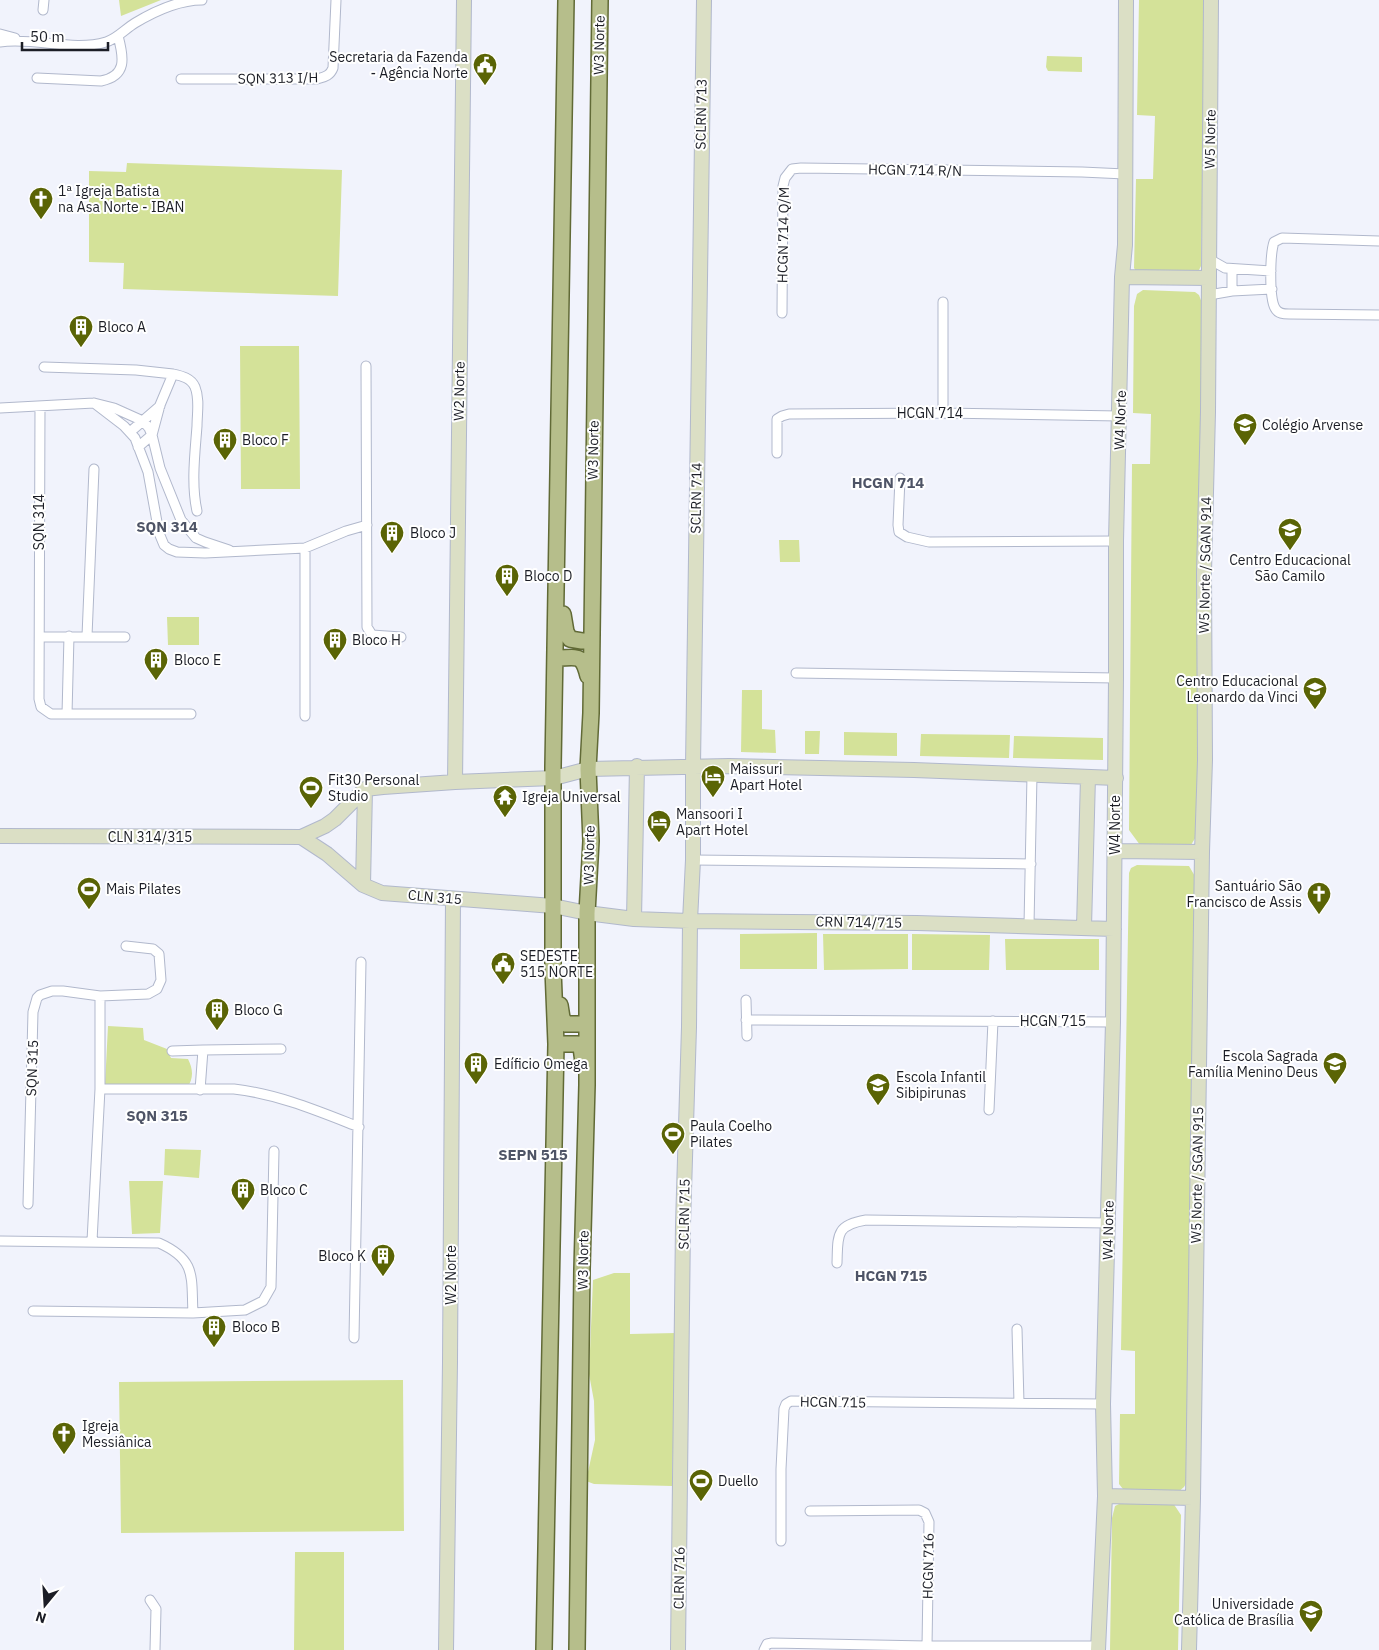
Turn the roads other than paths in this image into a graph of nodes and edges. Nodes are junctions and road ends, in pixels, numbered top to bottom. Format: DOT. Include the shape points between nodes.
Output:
graph roads {
  1 [pos="44,0"];
  2 [pos="193,0"];
  3 [pos="202,0"];
  4 [pos="336,0"];
  5 [pos="464,0"];
  6 [pos="566,0"];
  7 [pos="600,0"];
  8 [pos="704,0"];
  9 [pos="1126,0"];
  10 [pos="1211,0"];
  11 [pos="43,10"];
  12 [pos="0,34"];
  13 [pos="118,36"];
  14 [pos="20,40"];
  15 [pos="0,42"];
  16 [pos="37,78"];
  17 [pos="181,79"];
  18 [pos="801,168"];
  19 [pos="1125,174"];
  20 [pos="699,229"];
  21 [pos="1379,241"];
  22 [pos="1209,259"];
  23 [pos="1232,269"];
  24 [pos="1271,271"];
  25 [pos="1122,276"];
  26 [pos="1209,278"];
  27 [pos="1272,289"];
  28 [pos="1232,291"];
  29 [pos="1209,295"];
  30 [pos="943,302"];
  31 [pos="782,313"];
  32 [pos="1379,316"];
  33 [pos="366,366"];
  34 [pos="44,367"];
  35 [pos="173,374"];
  36 [pos="94,403"];
  37 [pos="40,406"];
  38 [pos="160,406"];
  39 [pos="0,408"];
  40 [pos="944,413"];
  41 [pos="1119,416"];
  42 [pos="143,421"];
  43 [pos="130,432"];
  44 [pos="152,435"];
  45 [pos="138,447"];
  46 [pos="777,453"];
  47 [pos="160,468"];
  48 [pos="94,469"];
  49 [pos="148,472"];
  50 [pos="900,478"];
  51 [pos="197,511"];
  52 [pos="367,525"];
  53 [pos="196,538"];
  54 [pos="1116,541"];
  55 [pos="305,548"];
  56 [pos="236,552"];
  57 [pos="188,553"];
  58 [pos="558,583"];
  59 [pos="68,636"];
  60 [pos="87,636"];
  61 [pos="125,636"];
  62 [pos="40,637"];
  63 [pos="402,637"];
  64 [pos="591,641"];
  65 [pos="556,658"];
  66 [pos="796,673"];
  67 [pos="1116,678"];
  68 [pos="591,687"];
  69 [pos="68,714"];
  70 [pos="191,714"];
  71 [pos="305,716"];
  72 [pos="637,766"];
  73 [pos="693,766"];
  74 [pos="588,769"];
  75 [pos="1032,775"];
  76 [pos="1088,777"];
  77 [pos="554,778"];
  78 [pos="1116,778"];
  79 [pos="454,782"];
  80 [pos="365,789"];
  81 [pos="0,836"];
  82 [pos="301,837"];
  83 [pos="1115,851"];
  84 [pos="1202,852"];
  85 [pos="693,860"];
  86 [pos="1031,864"];
  87 [pos="363,885"];
  88 [pos="453,899"];
  89 [pos="553,906"];
  90 [pos="587,912"];
  91 [pos="634,919"];
  92 [pos="690,921"];
  93 [pos="1029,926"];
  94 [pos="1084,927"];
  95 [pos="1114,928"];
  96 [pos="126,946"];
  97 [pos="361,962"];
  98 [pos="553,969"];
  99 [pos="100,996"];
  100 [pos="746,1000"];
  101 [pos="746,1020"];
  102 [pos="993,1021"];
  103 [pos="1113,1022"];
  104 [pos="586,1024"];
  105 [pos="746,1036"];
  106 [pos="556,1044"];
  107 [pos="281,1049"];
  108 [pos="172,1050"];
  109 [pos="203,1050"];
  110 [pos="587,1085"];
  111 [pos="100,1089"];
  112 [pos="200,1090"];
  113 [pos="989,1110"];
  114 [pos="359,1127"];
  115 [pos="274,1151"];
  116 [pos="28,1204"];
  117 [pos="1108,1224"];
  118 [pos="0,1241"];
  119 [pos="92,1241"];
  120 [pos="837,1263"];
  121 [pos="33,1311"];
  122 [pos="193,1314"];
  123 [pos="1017,1329"];
  124 [pos="354,1338"];
  125 [pos="1019,1403"];
  126 [pos="1103,1404"];
  127 [pos="1105,1496"];
  128 [pos="1193,1498"];
  129 [pos="679,1507"];
  130 [pos="810,1511"];
  131 [pos="782,1541"];
  132 [pos="150,1600"];
  133 [pos="927,1646"];
  134 [pos="1098,1648"];
  135 [pos="155,1650"];
  136 [pos="446,1650"];
  137 [pos="544,1650"];
  138 [pos="578,1650"];
  139 [pos="678,1650"];
  140 [pos="764,1650"];
  141 [pos="1189,1650"];
  1 -- 11 [label="street"];
  2 -- 3 [label="street"];
  2 -- 13 [label="street" via="166,7"];
  4 -- 17 [label="street, SQN 313 I/H" via="333,68 325,77"];
  5 -- 79 [label="street, W2 Norte"];
  6 -- 58 [label="main road"];
  7 -- 64 [label="main road, W3 Norte"];
  8 -- 20 [label="street, SCLRN 713"];
  9 -- 19 [label="street, W4 Norte"];
  10 -- 22 [label="street, W5 Norte"];
  12 -- 14 [label="street"];
  13 -- 14 [label="street" via="107,42 79,46"];
  13 -- 16 [label="street" via="122,51 121,70 110,80"];
  14 -- 15 [label="street"];
  18 -- 19 [label="street, HCGN 714 R/N"];
  18 -- 31 [label="street, HCGN 714 Q/M" via="788,172 783,186"];
  19 -- 25 [label="street, W4 Norte"];
  20 -- 73 [label="street, SCLRN 714"];
  21 -- 24 [label="street" via="1282,238 1272,246"];
  22 -- 23 [label="street"];
  22 -- 26 [label="street, W5 Norte"];
  23 -- 24 [label="street"];
  23 -- 28 [label="street"];
  24 -- 27 [label="street"];
  25 -- 26 [label="street"];
  25 -- 41 [label="street, W4 Norte"];
  26 -- 29 [label="street, W5 Norte / SGAN 914"];
  27 -- 28 [label="street"];
  27 -- 32 [label="street" via="1274,307 1284,314"];
  28 -- 29 [label="street"];
  29 -- 84 [label="street, W5 Norte / SGAN 914"];
  30 -- 40 [label="street"];
  33 -- 52 [label="street"];
  34 -- 35 [label="street"];
  35 -- 38 [label="street"];
  35 -- 51 [label="street" via="189,380 197,393"];
  36 -- 37 [label="street"];
  36 -- 42 [label="street"];
  36 -- 43 [label="street"];
  37 -- 39 [label="street"];
  37 -- 62 [label="street, SQN 314"];
  38 -- 42 [label="street"];
  38 -- 44 [label="street"];
  40 -- 41 [label="street, HCGN 714"];
  40 -- 46 [label="street, HCGN 714" via="789,414 777,419"];
  41 -- 54 [label="street, W4 Norte"];
  42 -- 43 [label="street"];
  42 -- 44 [label="street"];
  43 -- 45 [label="street"];
  44 -- 45 [label="street"];
  44 -- 47 [label="street"];
  45 -- 49 [label="street"];
  47 -- 49 [label="street"];
  47 -- 53 [label="street" via="177,513"];
  48 -- 60 [label="street"];
  49 -- 57 [label="street" via="161,539 169,549"];
  50 -- 54 [label="street" via="898,525 899,532 907,538 930,542"];
  52 -- 55 [label="street"];
  52 -- 63 [label="street" via="367,627 372,635"];
  53 -- 56 [label="street"];
  53 -- 57 [label="street"];
  54 -- 67 [label="street, W4 Norte"];
  55 -- 56 [label="street"];
  55 -- 71 [label="street"];
  56 -- 57 [label="street"];
  58 -- 64 [label="main road" via="566,632 570,638"];
  58 -- 65 [label="main road"];
  59 -- 60 [label="street"];
  59 -- 62 [label="street"];
  59 -- 69 [label="street"];
  60 -- 61 [label="street"];
  62 -- 69 [label="street, SQN 314" via="41,707 51,714"];
  64 -- 68 [label="main road, W3 Norte"];
  65 -- 68 [label="main road" via="580,658"];
  65 -- 77 [label="main road"];
  66 -- 67 [label="street"];
  67 -- 78 [label="street, W4 Norte"];
  68 -- 74 [label="main road, W3 Norte"];
  69 -- 70 [label="street, SQN 314"];
  72 -- 73 [label="street"];
  72 -- 74 [label="street"];
  72 -- 91 [label="street"];
  73 -- 75 [label="street"];
  73 -- 85 [label="street"];
  74 -- 77 [label="street"];
  74 -- 90 [label="main road, W3 Norte" via="590,842"];
  75 -- 76 [label="street"];
  75 -- 86 [label="street"];
  76 -- 78 [label="street"];
  76 -- 94 [label="street"];
  77 -- 79 [label="street"];
  77 -- 89 [label="main road"];
  78 -- 83 [label="street, W4 Norte"];
  79 -- 80 [label="street"];
  80 -- 82 [label="street" via="335,819"];
  80 -- 87 [label="street"];
  81 -- 82 [label="street, CLN 314/315"];
  82 -- 87 [label="street, CLN 315"];
  83 -- 84 [label="street"];
  83 -- 95 [label="street, W4 Norte"];
  84 -- 128 [label="street, W5 Norte / SGAN 915"];
  85 -- 86 [label="street"];
  85 -- 92 [label="street"];
  86 -- 93 [label="street"];
  87 -- 88 [label="street, CLN 315" via="382,893"];
  88 -- 89 [label="street, CLN 315"];
  88 -- 136 [label="street, W2 Norte"];
  89 -- 90 [label="street, CLN 315"];
  89 -- 98 [label="main road"];
  90 -- 91 [label="street, CRN 714/715"];
  90 -- 104 [label="main road, W3 Norte"];
  91 -- 92 [label="street, CRN 714/715"];
  92 -- 93 [label="street, CRN 714/715"];
  92 -- 129 [label="street, SCLRN 715"];
  93 -- 94 [label="street, CRN 714/715"];
  94 -- 95 [label="street, CRN 714/715"];
  95 -- 103 [label="street, W4 Norte"];
  96 -- 99 [label="street, SQN 315" via="153,949 159,954 161,980 157,989 148,994"];
  97 -- 114 [label="street"];
  98 -- 104 [label="main road" via="562,1018 566,1024"];
  98 -- 106 [label="main road"];
  99 -- 111 [label="street"];
  99 -- 116 [label="street, SQN 315" via="63,991 44,993 37,998 33,1012"];
  100 -- 101 [label="street"];
  101 -- 102 [label="street, HCGN 715"];
  101 -- 105 [label="street"];
  102 -- 103 [label="street, HCGN 715"];
  102 -- 113 [label="street"];
  103 -- 117 [label="street, W4 Norte"];
  104 -- 110 [label="main road, W3 Norte"];
  106 -- 110 [label="main road" via="578,1044"];
  106 -- 137 [label="main road"];
  107 -- 109 [label="street"];
  108 -- 109 [label="street"];
  109 -- 112 [label="street"];
  110 -- 138 [label="main road, W3 Norte"];
  111 -- 112 [label="street"];
  111 -- 119 [label="street"];
  112 -- 114 [label="street" via="254,1091"];
  114 -- 124 [label="street"];
  115 -- 122 [label="street" via="271,1287 263,1301 245,1310"];
  117 -- 120 [label="street" via="851,1222 842,1230 838,1240"];
  117 -- 126 [label="street, W4 Norte"];
  118 -- 119 [label="street"];
  119 -- 122 [label="street" via="160,1243 175,1250 188,1264"];
  121 -- 122 [label="street"];
  123 -- 125 [label="street"];
  125 -- 126 [label="street, HCGN 715"];
  125 -- 131 [label="street, HCGN 715" via="786,1404 781,1469"];
  126 -- 127 [label="street, W4 Norte"];
  127 -- 128 [label="street"];
  127 -- 134 [label="street, W4 Norte"];
  128 -- 141 [label="street, W5 Norte / SGAN 915"];
  129 -- 139 [label="street, CLRN 716"];
  130 -- 133 [label="street, HCGN 716" via="919,1510 925,1513 929,1522"];
  132 -- 135 [label="street" via="156,1609"];
  133 -- 134 [label="street"];
  133 -- 140 [label="street" via="772,1643 767,1644"];
}
